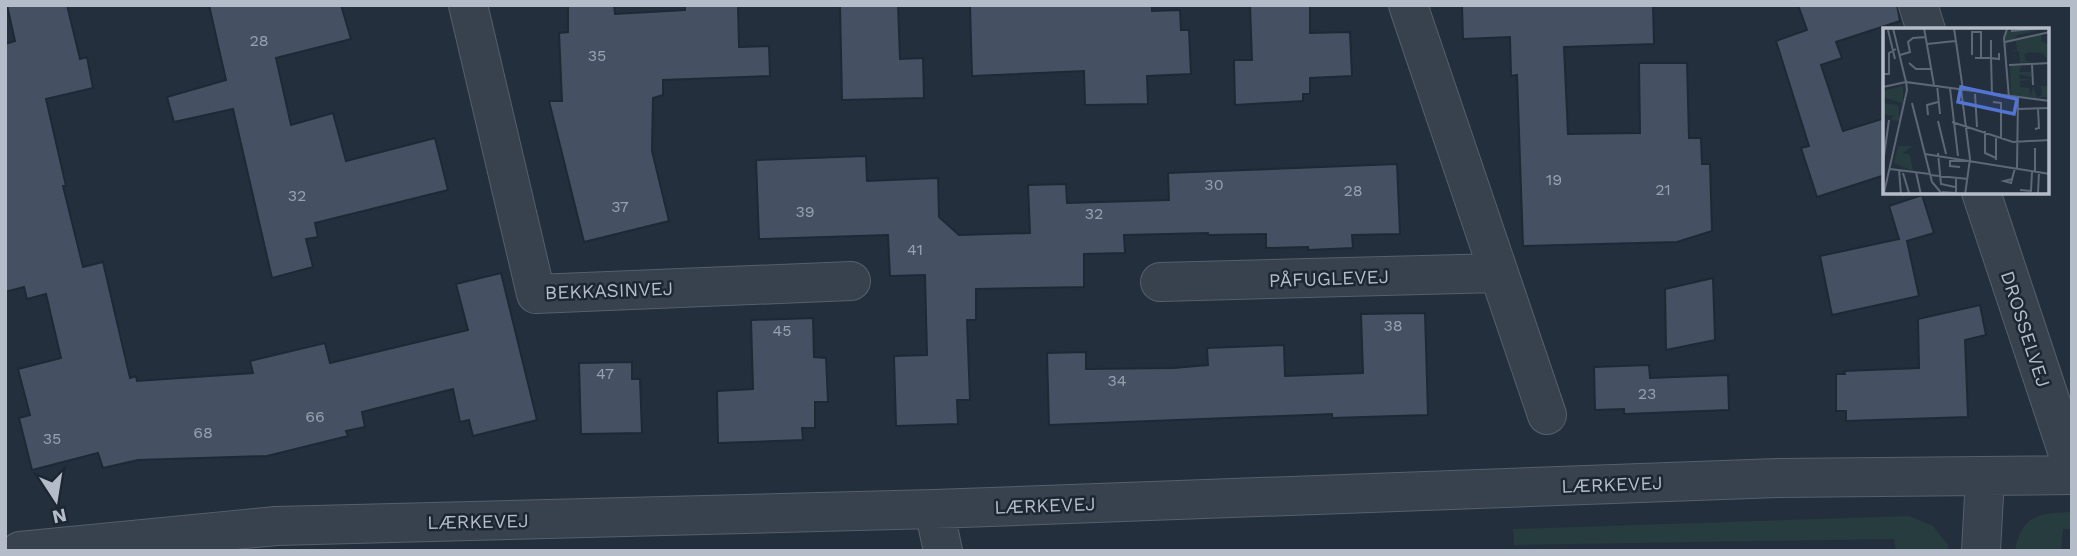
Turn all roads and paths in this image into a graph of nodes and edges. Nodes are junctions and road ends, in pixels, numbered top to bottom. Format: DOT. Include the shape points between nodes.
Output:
graph roads {
  1 [pos="468,5"];
  2 [pos="1408,5"];
  3 [pos="1918,5"];
  4 [pos="1925,28"];
  5 [pos="1981,194"];
  6 [pos="1498,273"];
  7 [pos="851,281"];
  8 [pos="1160,282"];
  9 [pos="1547,415"];
  10 [pos="2072,466"];
  11 [pos="2072,475"];
  12 [pos="1985,477"];
  13 [pos="934,509"];
  14 [pos="279,538"];
  15 [pos="20,551"];
  16 [pos="943,551"];
  17 [pos="1981,551"];
  1 -- 7 [label="street, BEKKASINVEJ" via="536,294"];
  2 -- 6 [label="street"];
  3 -- 4 [label="street"];
  5 -- 10 [label="street, DROSSELVEJ"];
  6 -- 8 [label="street, PÅFUGLEVEJ"];
  6 -- 9 [label="street"];
  11 -- 12 [label="street, LÆRKEVEJ"];
  12 -- 13 [label="street, LÆRKEVEJ" via="1778,478"];
  12 -- 17 [label="street"];
  13 -- 14 [label="street, LÆRKEVEJ"];
  13 -- 16 [label="street"];
  14 -- 15 [label="street, LÆRKEVEJ"];
}
